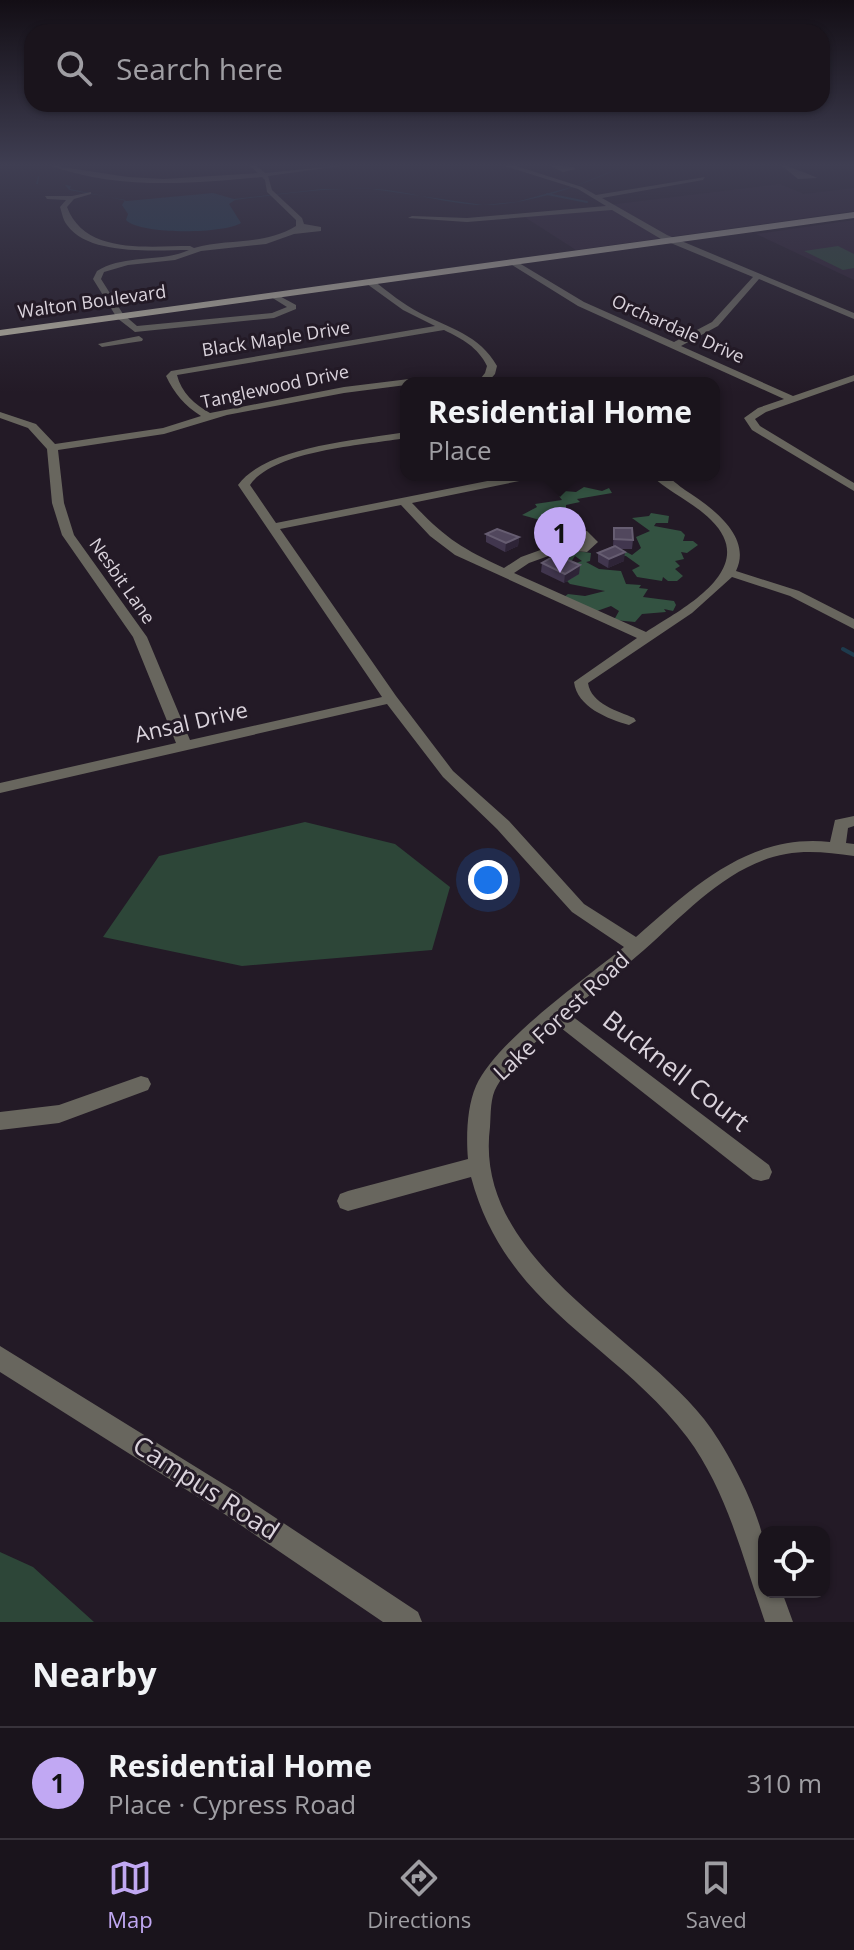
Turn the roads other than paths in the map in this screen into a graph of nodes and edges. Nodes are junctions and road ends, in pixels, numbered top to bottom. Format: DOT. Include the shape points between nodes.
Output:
graph roads {
  1 [pos="92,241"];
  2 [pos="268,241"];
  3 [pos="668,241"];
  4 [pos="675,241"];
  5 [pos="199,248"];
  6 [pos="511,262"];
  7 [pos="757,277"];
  8 [pos="383,280"];
  9 [pos="370,282"];
  10 [pos="274,295"];
  11 [pos="120,316"];
  12 [pos="854,316"];
  13 [pos="442,325"];
  14 [pos="0,333"];
  15 [pos="139,338"];
  16 [pos="102,344"];
  17 [pos="672,347"];
  18 [pos="487,377"];
  19 [pos="854,378"];
  20 [pos="400,384"];
  21 [pos="792,399"];
  22 [pos="0,415"];
  23 [pos="210,417"];
  24 [pos="400,436"];
  25 [pos="52,448"];
  26 [pos="504,481"];
  27 [pos="664,481"];
  28 [pos="854,488"];
  29 [pos="404,501"];
  30 [pos="273,527"];
  31 [pos="564,546"];
  32 [pos="505,573"];
  33 [pos="730,573"];
  34 [pos="854,625"];
  35 [pos="645,637"];
  36 [pos="391,699"];
  37 [pos="629,721"];
  38 [pos="185,746"];
  39 [pos="0,788"];
  40 [pos="854,821"];
  41 [pos="846,848"];
  42 [pos="637,946"];
  43 [pos="557,1015"];
  44 [pos="141,1084"];
  45 [pos="0,1121"];
  46 [pos="478,1166"];
  47 [pos="761,1172"];
  48 [pos="348,1201"];
  49 [pos="0,1358"];
  50 [pos="758,1563"];
  51 [pos="770,1598"];
  52 [pos="408,1622"];
  53 [pos="779,1622"];
  1 -- 5 [label="street"];
  2 -- 5 [label="street"];
  3 -- 6 [label="main road, Walton Boulevard"];
  4 -- 7 [label="street"];
  5 -- 11 [label="street" via="179,257 101,271 97,279"];
  6 -- 8 [label="main road, Walton Boulevard"];
  6 -- 17 [label="street, Orchardale Drive" via="581,304"];
  7 -- 12 [label="street"];
  7 -- 17 [label="street" via="715,324"];
  8 -- 9 [label="main road, Walton Boulevard"];
  8 -- 13 [label="street"];
  9 -- 10 [label="main road, Walton Boulevard"];
  9 -- 13 [label="street"];
  10 -- 11 [label="main road, Walton Boulevard"];
  10 -- 15 [label="street" via="293,307 274,315"];
  11 -- 14 [label="main road, Walton Boulevard"];
  11 -- 15 [label="street"];
  13 -- 18 [label="street" via="489,358"];
  13 -- 23 [label="street, Black Maple Drive" via="174,373 175,387"];
  15 -- 16 [label="street"];
  17 -- 21 [label="street, Orchardale Drive"];
  19 -- 21 [label="street"];
  20 -- 23 [label="street, Tanglewood Drive"];
  21 -- 28 [label="street" via="751,415 750,423"];
  22 -- 25 [label="street" via="32,426"];
  23 -- 25 [label="street, Tanglewood Drive" via="164,431"];
  24 -- 30 [label="street, Lake Forest Road" via="303,454 249,474 244,485"];
  25 -- 38 [label="street, Nesbit Lane" via="58,503 68,535 140,637"];
  26 -- 29 [label="street"];
  27 -- 33 [label="street" via="727,530 733,555"];
  29 -- 30 [label="street"];
  29 -- 32 [label="street" via="452,547"];
  30 -- 36 [label="street, Lake Forest Road"];
  31 -- 32 [label="street"];
  32 -- 35 [label="street"];
  33 -- 34 [label="street" via="808,596"];
  33 -- 35 [label="street" via="717,589"];
  35 -- 37 [label="street" via="581,682 596,706"];
  36 -- 38 [label="street, Ansal Drive"];
  36 -- 42 [label="street, Lake Forest Road" via="448,774 578,908"];
  38 -- 39 [label="street, Ansal Drive"];
  40 -- 41 [label="street" via="841,824"];
  41 -- 42 [label="street" via="781,848 737,864"];
  42 -- 43 [label="street, Lake Forest Road"];
  43 -- 46 [label="street, Lake Forest Road" via="504,1062 486,1086"];
  43 -- 47 [label="street, Bucknell Court"];
  44 -- 45 [label="street" via="59,1114"];
  46 -- 48 [label="street"];
  46 -- 50 [label="street, Lake Forest Road" via="498,1223 527,1270 684,1414 731,1488"];
  49 -- 52 [label="street, Campus Road"];
  51 -- 53 [label="street"];
}
